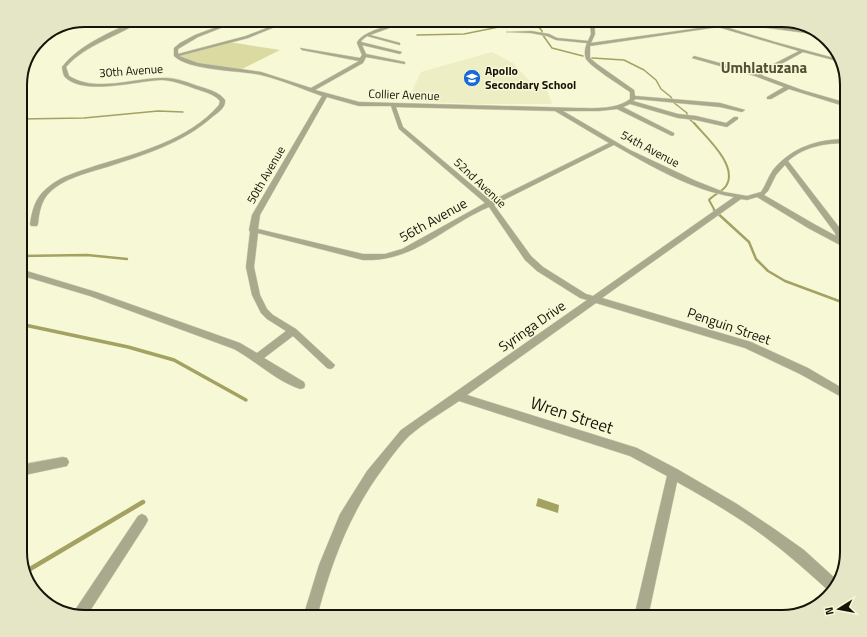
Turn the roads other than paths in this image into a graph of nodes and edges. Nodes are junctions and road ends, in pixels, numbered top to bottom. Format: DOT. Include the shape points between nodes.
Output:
graph roads {
  1 [pos="127,27"];
  2 [pos="221,27"];
  3 [pos="272,27"];
  4 [pos="389,27"];
  5 [pos="591,27"];
  6 [pos="712,27"];
  7 [pos="724,27"];
  8 [pos="765,27"];
  9 [pos="524,30"];
  10 [pos="508,32"];
  11 [pos="804,32"];
  12 [pos="542,33"];
  13 [pos="366,35"];
  14 [pos="590,41"];
  15 [pos="359,43"];
  16 [pos="398,44"];
  17 [pos="302,48"];
  18 [pos="802,51"];
  19 [pos="400,53"];
  20 [pos="176,56"];
  21 [pos="363,57"];
  22 [pos="694,57"];
  23 [pos="833,59"];
  24 [pos="403,63"];
  25 [pos="757,75"];
  26 [pos="788,87"];
  27 [pos="311,90"];
  28 [pos="325,96"];
  29 [pos="634,97"];
  30 [pos="769,98"];
  31 [pos="630,102"];
  32 [pos="840,103"];
  33 [pos="696,104"];
  34 [pos="393,105"];
  35 [pos="618,107"];
  36 [pos="556,109"];
  37 [pos="742,110"];
  38 [pos="696,118"];
  39 [pos="736,118"];
  40 [pos="672,134"];
  41 [pos="840,141"];
  42 [pos="614,143"];
  43 [pos="786,161"];
  44 [pos="760,195"];
  45 [pos="739,197"];
  46 [pos="490,204"];
  47 [pos="34,224"];
  48 [pos="253,230"];
  49 [pos="840,235"];
  50 [pos="840,240"];
  51 [pos="27,274"];
  52 [pos="595,300"];
  53 [pos="293,331"];
  54 [pos="257,358"];
  55 [pos="330,365"];
  56 [pos="300,386"];
  57 [pos="840,392"];
  58 [pos="458,396"];
  59 [pos="63,462"];
  60 [pos="27,470"];
  61 [pos="673,473"];
  62 [pos="142,520"];
  63 [pos="831,583"];
  64 [pos="82,610"];
  65 [pos="312,610"];
  66 [pos="643,610"];
  1 -- 47 [label="street, 30th Avenue" via="70,60 64,67 65,73 74,82 92,85 171,79 219,96 223,101 222,105 194,129 172,141 67,179 52,188 37,207"];
  2 -- 20 [label="street" via="181,45 176,49"];
  3 -- 20 [label="street" via="247,37"];
  4 -- 13 [label="street"];
  5 -- 14 [label="street"];
  6 -- 14 [label="street"];
  7 -- 18 [label="street"];
  8 -- 11 [label="street"];
  9 -- 12 [label="street"];
  10 -- 12 [label="street"];
  12 -- 14 [label="street" via="555,39"];
  13 -- 15 [label="street"];
  13 -- 16 [label="street"];
  14 -- 29 [label="street" via="586,52 590,60 632,91"];
  15 -- 19 [label="street"];
  15 -- 21 [label="street"];
  17 -- 21 [label="street"];
  18 -- 23 [label="street"];
  18 -- 25 [label="street"];
  20 -- 27 [label="street, Collier Avenue" via="190,64 272,76"];
  21 -- 24 [label="street" via="374,56"];
  21 -- 27 [label="street" via="358,64"];
  22 -- 25 [label="street"];
  25 -- 26 [label="street"];
  26 -- 30 [label="street"];
  26 -- 32 [label="street"];
  27 -- 28 [label="street, Collier Avenue"];
  28 -- 34 [label="street, Collier Avenue" via="359,104"];
  28 -- 48 [label="street, 50th Avenue" via="256,215"];
  29 -- 31 [label="street, Collier Avenue"];
  29 -- 33 [label="street"];
  31 -- 35 [label="street, Collier Avenue"];
  31 -- 38 [label="street" via="678,116"];
  33 -- 37 [label="street" via="720,105"];
  33 -- 38 [label="street"];
  34 -- 36 [label="street, Collier Avenue"];
  34 -- 46 [label="street, 52nd Avenue" via="398,124 405,132"];
  35 -- 36 [label="street, Collier Avenue"];
  35 -- 40 [label="street"];
  36 -- 42 [label="street, 54th Avenue"];
  38 -- 39 [label="street" via="727,125"];
  41 -- 43 [label="street" via="802,148"];
  42 -- 45 [label="street, 54th Avenue" via="710,190"];
  42 -- 46 [label="street, 56th Avenue"];
  43 -- 44 [label="street" via="778,168"];
  43 -- 49 [label="street"];
  44 -- 45 [label="street, Syringa Drive"];
  44 -- 50 [label="street"];
  45 -- 52 [label="street, Syringa Drive"];
  46 -- 48 [label="street, 56th Avenue" via="405,251 382,258 347,254"];
  46 -- 52 [label="street, 52nd Avenue" via="523,253 533,263 583,296"];
  48 -- 53 [label="street, 50th Avenue" via="250,267 256,295 266,314"];
  51 -- 54 [label="street" via="117,302 225,342 250,352"];
  52 -- 57 [label="street, Penguin Street" via="748,345 804,370"];
  52 -- 58 [label="street, Syringa Drive"];
  53 -- 54 [label="street"];
  53 -- 55 [label="street, 50th Avenue"];
  54 -- 56 [label="street"];
  58 -- 61 [label="street, Wren Street" via="633,452"];
  58 -- 65 [label="street, Syringa Drive" via="405,433 361,488 329,552"];
  59 -- 60 [label="street"];
  61 -- 63 [label="street, Wren Street" via="769,532"];
  61 -- 66 [label="street"];
  62 -- 64 [label="street"];
}
